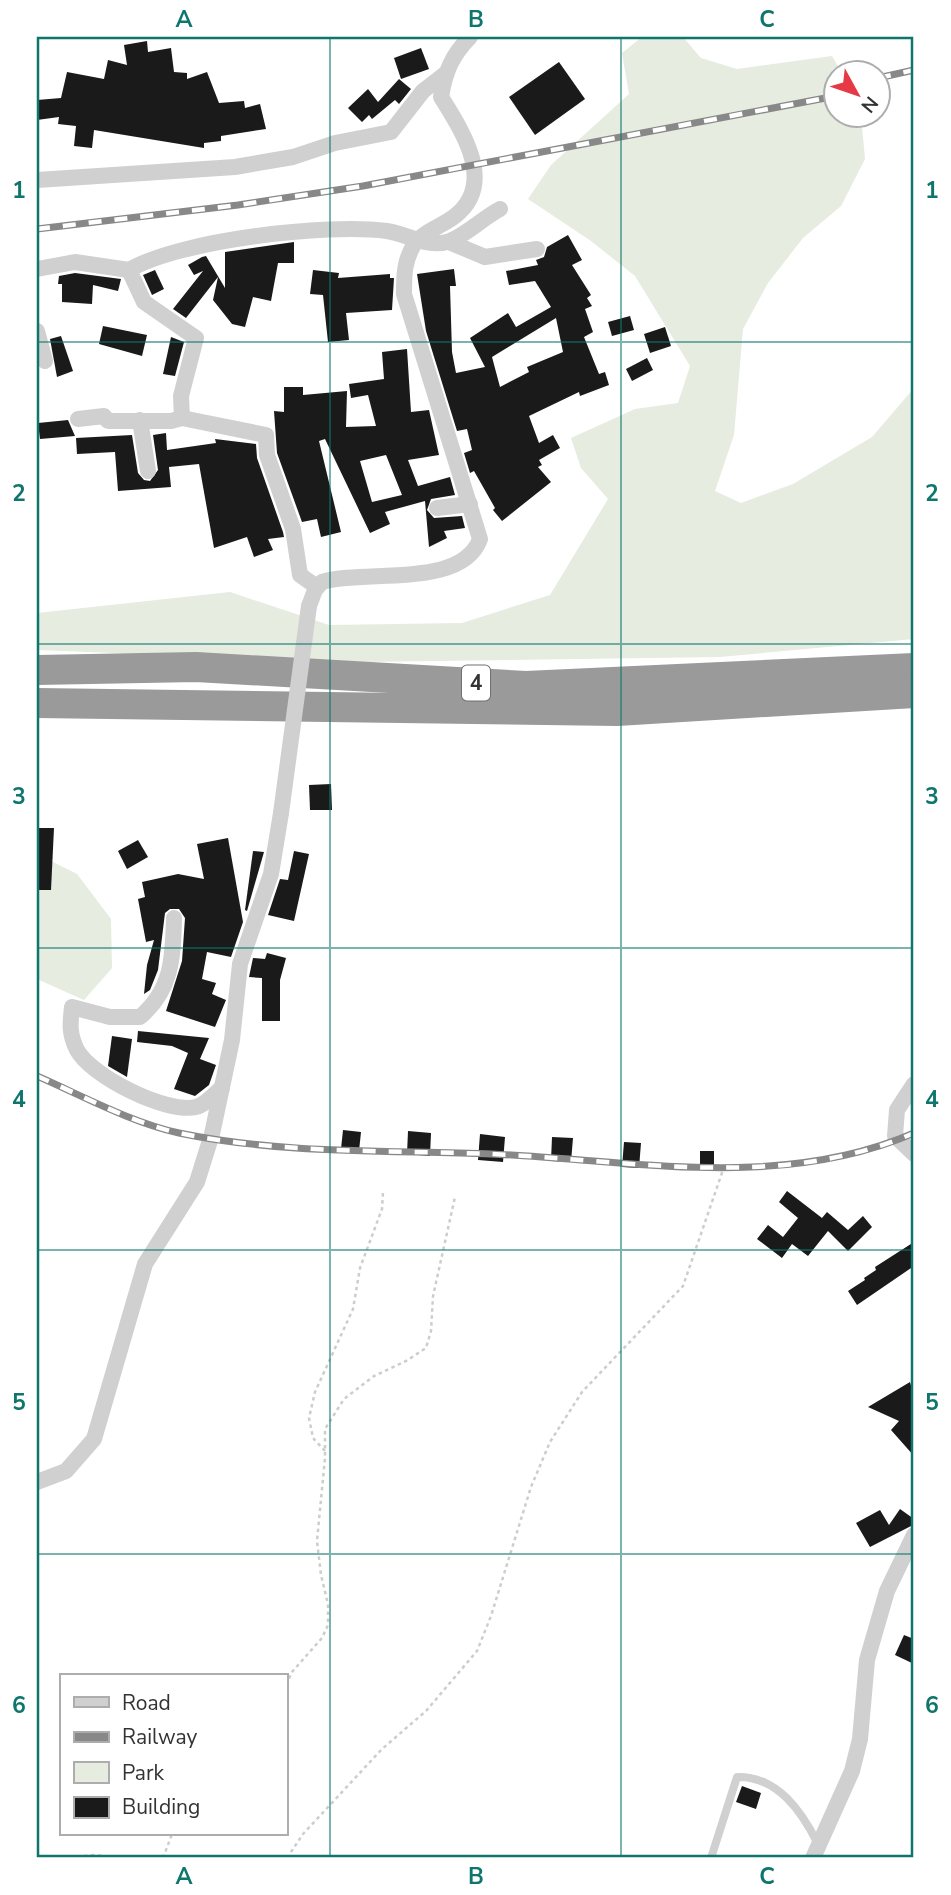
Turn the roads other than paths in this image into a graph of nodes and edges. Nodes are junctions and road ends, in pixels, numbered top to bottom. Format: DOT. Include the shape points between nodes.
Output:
graph roads {
  1 [pos="470,37"];
  2 [pos="445,74"];
  3 [pos="37,180"];
  4 [pos="500,209"];
  5 [pos="416,241"];
  6 [pos="449,242"];
  7 [pos="537,249"];
  8 [pos="37,269"];
  9 [pos="129,270"];
  10 [pos="37,331"];
  11 [pos="44,361"];
  12 [pos="182,418"];
  13 [pos="78,419"];
  14 [pos="139,420"];
  15 [pos="148,471"];
  16 [pos="470,504"];
  17 [pos="437,508"];
  18 [pos="317,587"];
  19 [pos="914,668"];
  20 [pos="51,686"];
  21 [pos="914,693"];
  22 [pos="174,918"];
  23 [pos="914,1084"];
  24 [pos="222,1088"];
  25 [pos="914,1154"];
  26 [pos="37,1482"];
  27 [pos="914,1535"];
  28 [pos="817,1853"];
  29 [pos="711,1858"];
  1 -- 2 [label="street" via="455,52"];
  2 -- 3 [label="street" via="423,91 391,132 235,167"];
  2 -- 5 [label="street" via="441,97 476,165 463,209"];
  4 -- 6 [label="street"];
  5 -- 6 [label="street"];
  5 -- 9 [label="street" via="389,231 289,234 204,246"];
  5 -- 16 [label="street" via="404,265 404,294"];
  6 -- 7 [label="street" via="485,257"];
  8 -- 9 [label="street" via="75,262"];
  9 -- 12 [label="street" via="145,302 196,338 181,396"];
  10 -- 11 [label="street"];
  12 -- 14 [label="street"];
  12 -- 18 [label="street" via="266,435 267,455 293,529 300,575"];
  13 -- 14 [label="street"];
  14 -- 15 [label="street"];
  16 -- 17 [label="street"];
  16 -- 18 [label="street" via="480,539 458,565 336,579"];
  18 -- 24 [label="street, bridge" via="309,607 271,874 240,964"];
  19 -- 20 [label="highway, 4" via="526,686 196,667"];
  20 -- 21 [label="highway, 4" via="617,711"];
  22 -- 24 [label="street" via="170,966 160,998 140,1017 110,1017 72,1007 69,1031 78,1053 105,1077 158,1103 181,1109 199,1107"];
  23 -- 25 [label="street" via="897,1110 895,1136"];
  24 -- 26 [label="street" via="197,1182 145,1265 94,1439 66,1471"];
  27 -- 28 [label="street" via="887,1591 867,1660 860,1739 852,1771"];
  28 -- 29 [label="lane" via="806,1818 782,1793 748,1777 737,1777"];
}
